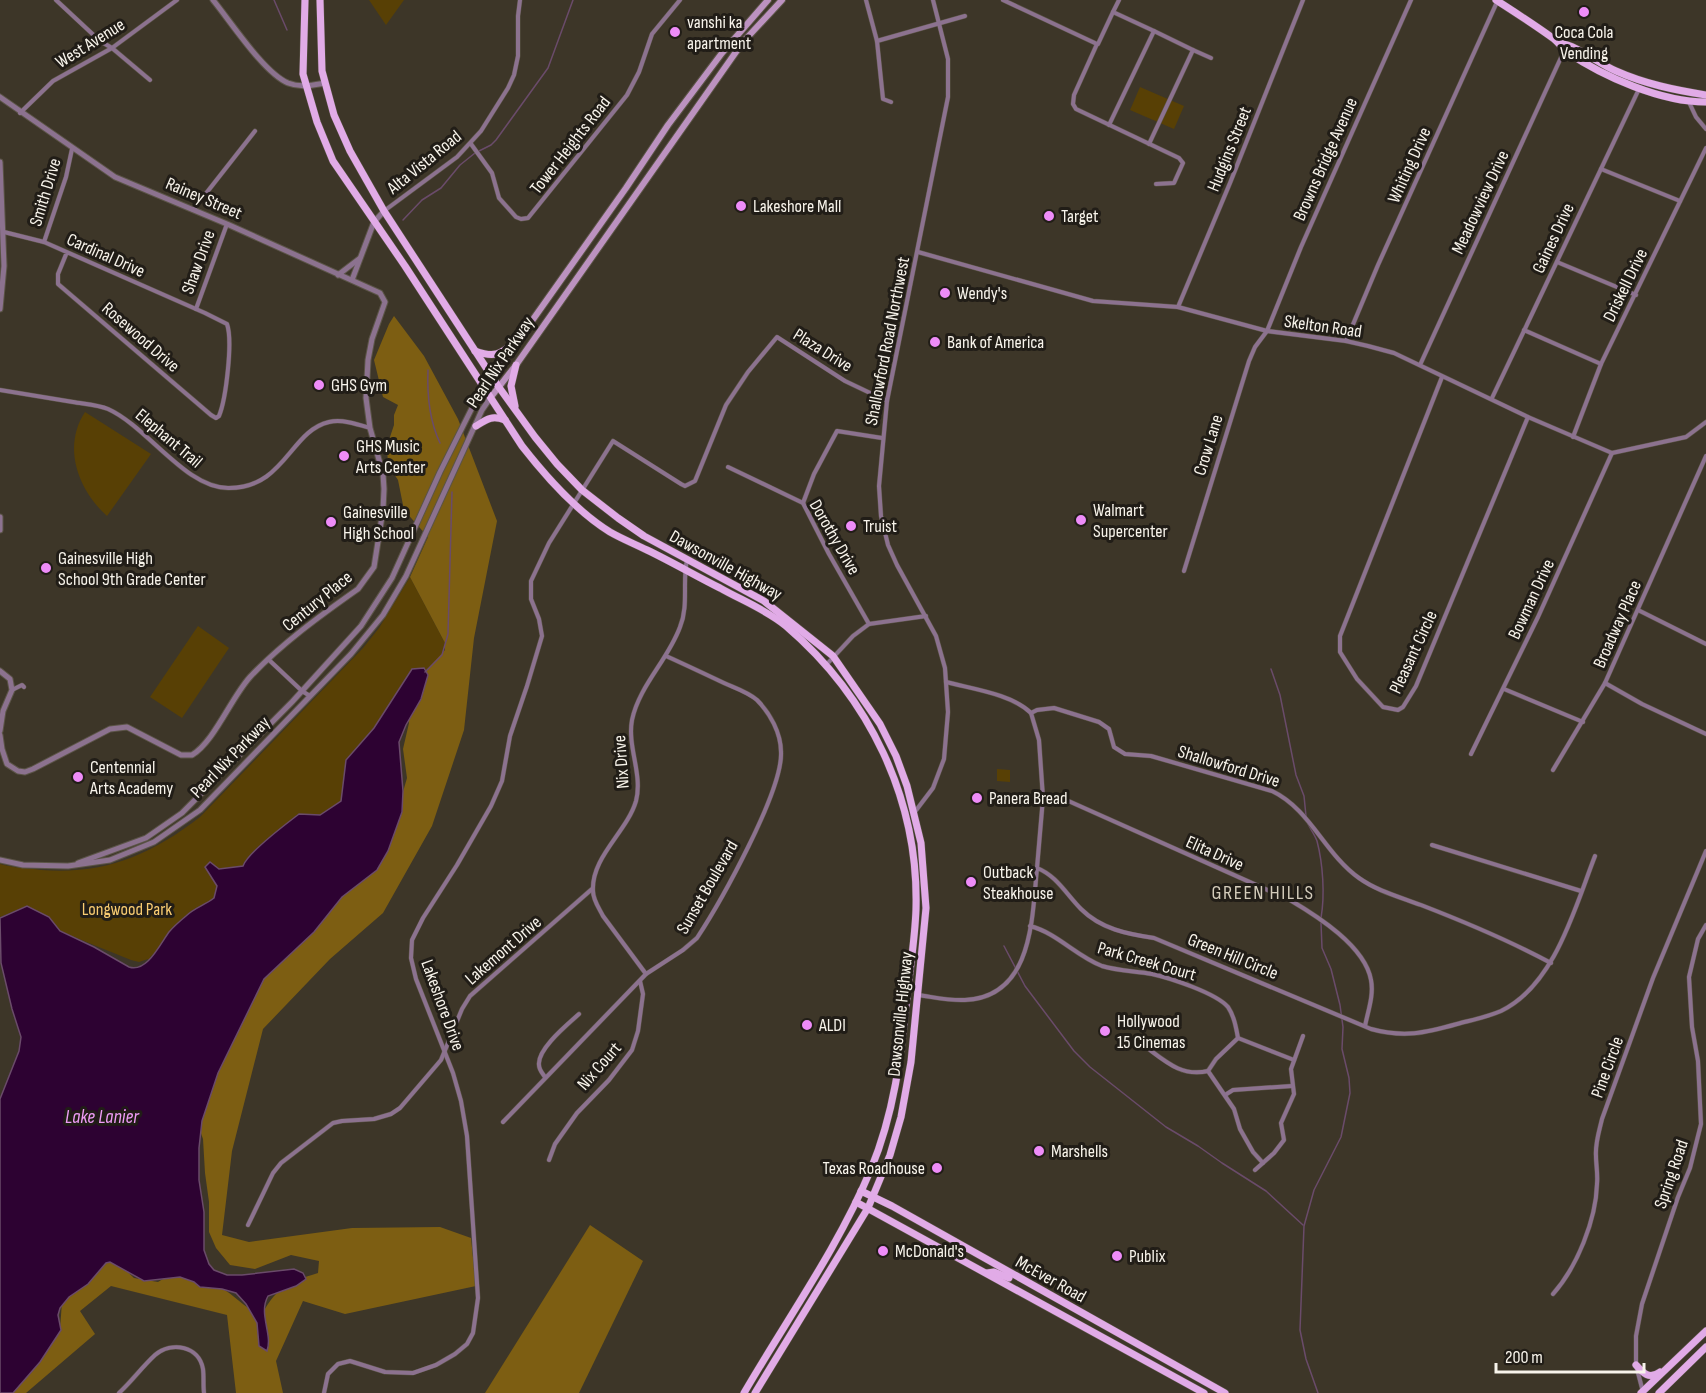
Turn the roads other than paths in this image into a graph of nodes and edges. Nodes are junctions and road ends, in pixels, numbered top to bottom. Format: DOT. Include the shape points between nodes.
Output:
graph roads {
  1 [pos="56,0"];
  2 [pos="177,0"];
  3 [pos="213,0"];
  4 [pos="305,0"];
  5 [pos="320,0"];
  6 [pos="520,0"];
  7 [pos="680,0"];
  8 [pos="768,0"];
  9 [pos="782,0"];
  10 [pos="866,0"];
  11 [pos="933,0"];
  12 [pos="1004,0"];
  13 [pos="1119,0"];
  14 [pos="1303,0"];
  15 [pos="1411,0"];
  16 [pos="1497,0"];
  17 [pos="1009,1"];
  18 [pos="1113,12"];
  19 [pos="965,16"];
  20 [pos="940,24"];
  21 [pos="1154,31"];
  22 [pos="876,41"];
  23 [pos="1559,43"];
  24 [pos="1098,44"];
  25 [pos="112,48"];
  26 [pos="1193,50"];
  27 [pos="1565,51"];
  28 [pos="1211,58"];
  29 [pos="150,80"];
  30 [pos="325,83"];
  31 [pos="307,86"];
  32 [pos="1639,88"];
  33 [pos="1706,95"];
  34 [pos="0,97"];
  35 [pos="1688,100"];
  36 [pos="891,102"];
  37 [pos="1706,102"];
  38 [pos="20,113"];
  39 [pos="1109,124"];
  40 [pos="1706,129"];
  41 [pos="255,131"];
  42 [pos="471,144"];
  43 [pos="1149,144"];
  44 [pos="1706,148"];
  45 [pos="72,149"];
  46 [pos="0,162"];
  47 [pos="1601,169"];
  48 [pos="1156,184"];
  49 [pos="1680,201"];
  50 [pos="193,210"];
  51 [pos="384,211"];
  52 [pos="374,222"];
  53 [pos="226,224"];
  54 [pos="3,232"];
  55 [pos="44,242"];
  56 [pos="67,252"];
  57 [pos="918,252"];
  58 [pos="360,258"];
  59 [pos="1557,262"];
  60 [pos="338,275"];
  61 [pos="352,280"];
  62 [pos="1636,295"];
  63 [pos="1178,307"];
  64 [pos="0,309"];
  65 [pos="196,309"];
  66 [pos="1524,330"];
  67 [pos="1267,331"];
  68 [pos="777,338"];
  69 [pos="518,340"];
  70 [pos="1346,341"];
  71 [pos="475,350"];
  72 [pos="1602,364"];
  73 [pos="516,365"];
  74 [pos="1420,365"];
  75 [pos="491,375"];
  76 [pos="1442,377"];
  77 [pos="483,386"];
  78 [pos="498,386"];
  79 [pos="0,390"];
  80 [pos="490,397"];
  81 [pos="224,398"];
  82 [pos="1492,398"];
  83 [pos="887,401"];
  84 [pos="516,411"];
  85 [pos="1528,417"];
  86 [pos="505,420"];
  87 [pos="1706,423"];
  88 [pos="476,426"];
  89 [pos="370,428"];
  90 [pos="1573,437"];
  91 [pos="882,438"];
  92 [pos="1612,453"];
  93 [pos="1706,456"];
  94 [pos="728,467"];
  95 [pos="582,490"];
  96 [pos="573,503"];
  97 [pos="803,503"];
  98 [pos="0,517"];
  99 [pos="0,530"];
  100 [pos="687,559"];
  101 [pos="685,570"];
  102 [pos="1184,571"];
  103 [pos="1638,609"];
  104 [pos="926,615"];
  105 [pos="869,624"];
  106 [pos="1706,644"];
  107 [pos="666,656"];
  108 [pos="833,656"];
  109 [pos="268,659"];
  110 [pos="827,664"];
  111 [pos="0,671"];
  112 [pos="946,682"];
  113 [pos="1605,683"];
  114 [pos="24,687"];
  115 [pos="1504,689"];
  116 [pos="12,690"];
  117 [pos="302,692"];
  118 [pos="310,696"];
  119 [pos="1031,713"];
  120 [pos="1583,722"];
  121 [pos="0,733"];
  122 [pos="1706,734"];
  123 [pos="1470,754"];
  124 [pos="1553,770"];
  125 [pos="1043,798"];
  126 [pos="915,813"];
  127 [pos="905,816"];
  128 [pos="1432,845"];
  129 [pos="1706,851"];
  130 [pos="1595,856"];
  131 [pos="0,860"];
  132 [pos="68,866"];
  133 [pos="1037,868"];
  134 [pos="592,889"];
  135 [pos="1581,891"];
  136 [pos="1706,925"];
  137 [pos="1030,926"];
  138 [pos="1551,963"];
  139 [pos="646,974"];
  140 [pos="640,981"];
  141 [pos="918,995"];
  142 [pos="579,1014"];
  143 [pos="1365,1026"];
  144 [pos="1303,1036"];
  145 [pos="1238,1038"];
  146 [pos="1146,1047"];
  147 [pos="445,1052"];
  148 [pos="1294,1060"];
  149 [pos="1208,1071"];
  150 [pos="546,1077"];
  151 [pos="1292,1086"];
  152 [pos="1225,1095"];
  153 [pos="503,1122"];
  154 [pos="549,1160"];
  155 [pos="1263,1163"];
  156 [pos="1255,1170"];
  157 [pos="861,1191"];
  158 [pos="873,1197"];
  159 [pos="856,1202"];
  160 [pos="868,1208"];
  161 [pos="248,1225"];
  162 [pos="987,1274"];
  163 [pos="1553,1294"];
  164 [pos="1052,1297"];
  165 [pos="1706,1332"];
  166 [pos="1694,1344"];
  167 [pos="1706,1347"];
  168 [pos="1636,1365"];
  169 [pos="752,1378"];
  170 [pos="761,1383"];
  171 [pos="119,1393"];
  172 [pos="204,1393"];
  173 [pos="324,1393"];
  174 [pos="744,1393"];
  175 [pos="755,1393"];
  176 [pos="1204,1393"];
  177 [pos="1225,1393"];
  178 [pos="1643,1393"];
  179 [pos="1659,1393"];
  1 -- 25 [label="street" via="99,41"];
  2 -- 25 [label="street, West Avenue"];
  3 -- 31 [label="street" via="272,73 290,83"];
  4 -- 31 [label="main road, Dawsonville Highway" via="303,74"];
  5 -- 30 [label="main road, Dawsonville Highway"];
  6 -- 42 [label="street, Alta Vista Road" via="514,75"];
  7 -- 42 [label="street, Tower Heights Road" via="652,34 627,95 528,218 516,217 499,198 492,173"];
  8 -- 69 [label="main road, Pearl Nix Parkway" via="668,125"];
  9 -- 73 [label="main road, Pearl Nix Parkway" via="743,42"];
  10 -- 22 [label="street"];
  11 -- 20 [label="street, Shallowford Road Northwest"];
  12 -- 17 [label="street"];
  13 -- 18 [label="street"];
  14 -- 63 [label="street, Hudgins Street"];
  15 -- 67 [label="street, Browns Bridge Avenue"];
  16 -- 23 [label="main road"];
  16 -- 70 [label="street, Whiting Drive"];
  17 -- 24 [label="street"];
  18 -- 21 [label="street"];
  18 -- 24 [label="street"];
  19 -- 20 [label="street"];
  20 -- 22 [label="street"];
  20 -- 57 [label="street, Shallowford Road Northwest" via="948,59 948,97"];
  21 -- 26 [label="street"];
  21 -- 39 [label="street"];
  22 -- 36 [label="street" via="884,99"];
  23 -- 27 [label="main road"];
  23 -- 33 [label="main road" via="1569,44 1636,79"];
  24 -- 39 [label="street" via="1073,104"];
  25 -- 29 [label="street"];
  25 -- 38 [label="street, West Avenue" via="53,81"];
  26 -- 28 [label="street"];
  26 -- 43 [label="street"];
  27 -- 32 [label="main road"];
  27 -- 74 [label="street, Meadowview Drive"];
  30 -- 31 [label="street"];
  30 -- 51 [label="main road, Dawsonville Highway" via="350,151"];
  31 -- 52 [label="main road, Dawsonville Highway" via="316,122 333,161"];
  32 -- 35 [label="main road"];
  32 -- 47 [label="street, Gaines Drive"];
  34 -- 38 [label="street, Rainey Street"];
  35 -- 37 [label="main road"];
  35 -- 40 [label="street"];
  38 -- 45 [label="street, Rainey Street"];
  39 -- 43 [label="street"];
  41 -- 50 [label="street"];
  42 -- 51 [label="street, Alta Vista Road"];
  43 -- 48 [label="street" via="1183,163 1174,183"];
  44 -- 49 [label="street, Driskell Drive"];
  45 -- 50 [label="street, Rainey Street" via="115,177"];
  45 -- 55 [label="street, Smith Drive"];
  46 -- 54 [label="street"];
  47 -- 49 [label="street"];
  47 -- 59 [label="street, Gaines Drive"];
  49 -- 62 [label="street, Driskell Drive"];
  50 -- 53 [label="street, Rainey Street"];
  51 -- 52 [label="street"];
  51 -- 71 [label="main road, Dawsonville Highway"];
  52 -- 58 [label="street"];
  52 -- 77 [label="main road, Dawsonville Highway"];
  53 -- 60 [label="street, Rainey Street"];
  53 -- 65 [label="street, Shaw Drive"];
  54 -- 55 [label="street, Cardinal Drive"];
  54 -- 64 [label="street"];
  55 -- 56 [label="street, Cardinal Drive"];
  56 -- 65 [label="street, Cardinal Drive"];
  56 -- 81 [label="street, Rosewood Drive" via="58,284 216,418"];
  57 -- 63 [label="street, Skelton Road" via="1093,301"];
  57 -- 83 [label="street, Shallowford Road Northwest"];
  58 -- 60 [label="street"];
  58 -- 61 [label="street"];
  59 -- 62 [label="street"];
  59 -- 66 [label="street, Gaines Drive"];
  60 -- 61 [label="street, Rainey Street"];
  61 -- 89 [label="street, Century Place" via="380,293 385,302 368,360 366,398"];
  62 -- 72 [label="street, Driskell Drive"];
  63 -- 67 [label="street, Skelton Road"];
  65 -- 81 [label="street, Cardinal Drive" via="227,324 229,330"];
  66 -- 72 [label="street"];
  66 -- 82 [label="street, Gaines Drive"];
  67 -- 70 [label="street, Skelton Road"];
  67 -- 102 [label="street, Crow Lane" via="1249,361"];
  68 -- 83 [label="street, Plaza Drive" via="845,381"];
  68 -- 95 [label="street, Lakeshore Drive" via="726,405 694,481 685,486 613,441"];
  69 -- 71 [label="main road" via="498,354 489,356"];
  69 -- 75 [label="main road, Pearl Nix Parkway"];
  70 -- 74 [label="street, Skelton Road" via="1394,353"];
  71 -- 75 [label="main road, Dawsonville Highway"];
  72 -- 90 [label="street, Driskell Drive"];
  73 -- 78 [label="main road, Pearl Nix Parkway"];
  73 -- 84 [label="main road" via="511,386"];
  74 -- 76 [label="street, Skelton Road"];
  75 -- 77 [label="main road, Pearl Nix Parkway"];
  75 -- 78 [label="main road, Dawsonville Highway"];
  76 -- 82 [label="street, Skelton Road"];
  76 -- 85 [label="street, Pleasant Circle" via="1340,636 1344,660 1383,707 1403,707 1416,686"];
  77 -- 80 [label="main road, Dawsonville Highway"];
  77 -- 117 [label="street, Pearl Nix Parkway" via="392,578 361,626"];
  78 -- 80 [label="main road, Pearl Nix Parkway"];
  78 -- 84 [label="main road, Dawsonville Highway"];
  79 -- 89 [label="street, Elephant Trail" via="106,408 127,419 195,477 218,488 238,488 267,477 319,426 342,421"];
  80 -- 86 [label="main road, Dawsonville Highway"];
  80 -- 88 [label="street, Pearl Nix Parkway"];
  82 -- 85 [label="street, Skelton Road"];
  83 -- 91 [label="street, Shallowford Road Northwest"];
  84 -- 95 [label="main road, Dawsonville Highway" via="547,453"];
  85 -- 90 [label="street, Skelton Road"];
  86 -- 88 [label="main road" via="488,417"];
  86 -- 96 [label="main road, Dawsonville Highway" via="535,462"];
  87 -- 92 [label="street" via="1686,437"];
  88 -- 118 [label="street, Pearl Nix Parkway" via="393,598 351,654"];
  89 -- 109 [label="street, Century Place" via="384,489 371,573 358,589"];
  90 -- 92 [label="street, Skelton Road"];
  91 -- 97 [label="street" via="837,431"];
  91 -- 104 [label="street, Shallowford Road Northwest" via="879,493 883,527 897,565"];
  92 -- 115 [label="street, Bowman Drive"];
  93 -- 103 [label="street, Broadway Place"];
  94 -- 97 [label="street, Dorothy Drive"];
  95 -- 96 [label="street, Lakeshore Drive"];
  95 -- 100 [label="main road, Dawsonville Highway" via="644,536"];
  96 -- 101 [label="main road, Dawsonville Highway" via="609,531"];
  96 -- 147 [label="street, Lakeshore Drive" via="531,581 531,599 542,636 510,736 502,781 412,940 416,979"];
  97 -- 105 [label="street, Dorothy Drive"];
  98 -- 99 [label="street"];
  100 -- 101 [label="street, Nix Drive"];
  100 -- 108 [label="main road, Dawsonville Highway" via="771,604"];
  101 -- 107 [label="street, Nix Drive" via="684,617"];
  101 -- 110 [label="main road, Dawsonville Highway" via="783,624"];
  103 -- 106 [label="street"];
  103 -- 113 [label="street, Broadway Place"];
  104 -- 105 [label="street"];
  104 -- 112 [label="street, Shallowford Road Northwest" via="943,656"];
  105 -- 108 [label="street"];
  107 -- 134 [label="street, Nix Drive" via="632,720 638,785 635,804 603,857"];
  107 -- 139 [label="street, Sunset Boulevard" via="755,698 776,728 781,760 751,840 703,928 688,946"];
  108 -- 110 [label="street"];
  108 -- 126 [label="main road, Dawsonville Highway" via="880,724 901,769"];
  109 -- 117 [label="street"];
  109 -- 121 [label="street, Century Place" via="236,694 205,743 192,754 181,754 127,727 110,729 33,769 21,771 7,764"];
  110 -- 127 [label="main road, Dawsonville Highway" via="873,730 891,769"];
  111 -- 116 [label="street" via="10,679"];
  112 -- 119 [label="street" via="1011,699"];
  112 -- 126 [label="street, Shallowford Road Northwest" via="944,759 933,788"];
  113 -- 120 [label="street, Broadway Place"];
  113 -- 122 [label="street"];
  114 -- 116 [label="street"];
  115 -- 120 [label="street"];
  115 -- 123 [label="street, Bowman Drive"];
  116 -- 121 [label="street" via="3,711"];
  117 -- 118 [label="street"];
  117 -- 132 [label="street, Pearl Nix Parkway" via="170,823 146,838"];
  118 -- 132 [label="street, Pearl Nix Parkway" via="210,800 176,828 123,856"];
  119 -- 125 [label="street" via="1039,740"];
  119 -- 138 [label="street, Shallowford Drive" via="1054,708 1100,722 1109,729 1114,747 1125,754 1151,756 1272,791 1296,809 1358,878"];
  120 -- 124 [label="street"];
  125 -- 133 [label="street"];
  125 -- 143 [label="street, Elita Drive" via="1064,798 1290,900 1330,926 1366,966 1372,987"];
  126 -- 127 [label="street"];
  126 -- 141 [label="main road, Dawsonville Highway" via="924,861 926,908"];
  127 -- 157 [label="main road, Dawsonville Highway" via="913,852 916,908 904,1030 892,1102"];
  128 -- 135 [label="street"];
  129 -- 163 [label="street, Pine Circle" via="1653,978 1602,1119 1596,1143 1595,1203 1588,1233 1569,1274"];
  130 -- 135 [label="street, Green Hill Circle"];
  131 -- 132 [label="street"];
  133 -- 137 [label="street"];
  133 -- 143 [label="street, Green Hill Circle" via="1052,875 1083,911 1098,922 1128,934 1154,938"];
  134 -- 139 [label="street" via="603,916"];
  134 -- 147 [label="street, Lakemont Drive" via="470,996"];
  135 -- 138 [label="street, Green Hill Circle"];
  136 -- 168 [label="street, Spring Road" via="1698,939 1689,976 1701,1124 1690,1168 1642,1304"];
  137 -- 141 [label="street" via="1023,959 1001,988 964,1000"];
  137 -- 145 [label="street, Park Creek Court" via="1045,930 1072,951 1102,966 1153,974 1184,983 1213,998 1227,1006"];
  138 -- 143 [label="street, Green Hill Circle" via="1516,1002 1488,1016 1408,1035"];
  139 -- 140 [label="street, Sunset Boulevard"];
  140 -- 150 [label="street, Sunset Boulevard"];
  140 -- 154 [label="street, Nix Court" via="643,994 632,1050 577,1113 555,1144"];
  141 -- 158 [label="main road, Dawsonville Highway" via="901,1117"];
  142 -- 150 [label="street, Nix Court" via="539,1058"];
  144 -- 148 [label="street"];
  145 -- 148 [label="street"];
  145 -- 149 [label="street"];
  146 -- 149 [label="street" via="1183,1072"];
  147 -- 161 [label="street, Lakemont Drive" via="400,1108 374,1119 333,1123 281,1163 267,1182"];
  147 -- 173 [label="street, Lakeshore Drive" via="461,1101 467,1136 478,1298 474,1334 455,1354 413,1373 385,1372 343,1362 328,1374"];
  148 -- 151 [label="street"];
  149 -- 152 [label="street"];
  150 -- 153 [label="street, Sunset Boulevard"];
  151 -- 152 [label="street" via="1233,1090"];
  151 -- 155 [label="street" via="1294,1094 1281,1123 1284,1140"];
  152 -- 155 [label="street" via="1240,1129"];
  155 -- 156 [label="street"];
  157 -- 158 [label="main road, McEver Road"];
  157 -- 159 [label="main road, Dawsonville Highway"];
  158 -- 160 [label="main road, Dawsonville Highway"];
  158 -- 164 [label="main road, McEver Road"];
  159 -- 160 [label="main road, McEver Road"];
  159 -- 169 [label="main road, Dawsonville Highway"];
  160 -- 162 [label="main road, McEver Road"];
  160 -- 170 [label="main road, Dawsonville Highway"];
  162 -- 164 [label="main road" via="998,1273"];
  162 -- 176 [label="main road, McEver Road"];
  164 -- 177 [label="main road, McEver Road"];
  165 -- 166 [label="main road"];
  166 -- 168 [label="main road" via="1653,1376"];
  166 -- 178 [label="main road"];
  167 -- 179 [label="main road"];
  168 -- 178 [label="street, Spring Road"];
  169 -- 170 [label="main road"];
  169 -- 174 [label="main road, Dawsonville Highway"];
  170 -- 175 [label="main road, Dawsonville Highway"];
  171 -- 172 [label="street" via="156,1355 166,1348 184,1347 199,1358"];
}
